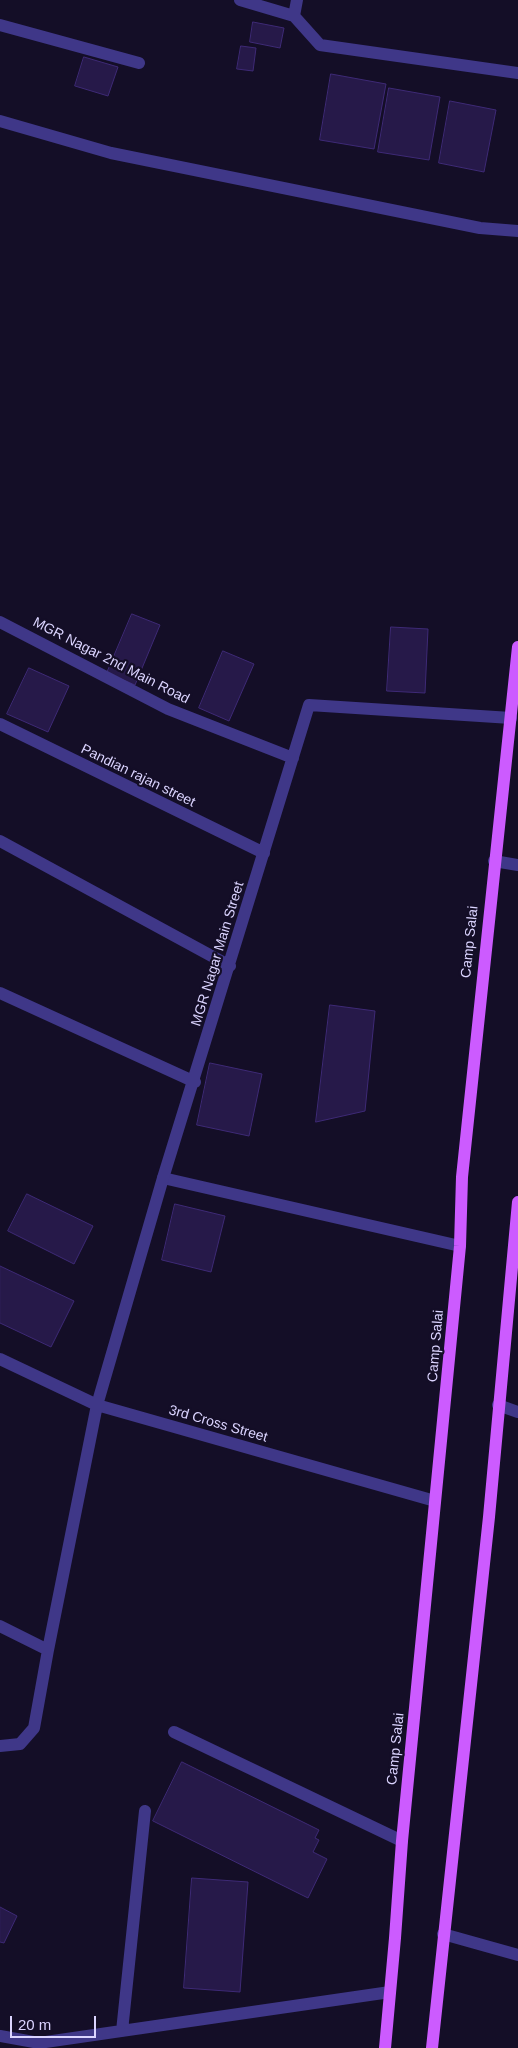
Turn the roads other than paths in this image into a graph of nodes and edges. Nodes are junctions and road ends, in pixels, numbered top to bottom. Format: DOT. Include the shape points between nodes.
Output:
graph roads {
  1 [pos="240,0"];
  2 [pos="297,0"];
  3 [pos="294,16"];
  4 [pos="0,25"];
  5 [pos="139,63"];
  6 [pos="518,73"];
  7 [pos="0,121"];
  8 [pos="518,231"];
  9 [pos="0,622"];
  10 [pos="518,647"];
  11 [pos="511,718"];
  12 [pos="0,724"];
  13 [pos="293,758"];
  14 [pos="0,841"];
  15 [pos="264,853"];
  16 [pos="494,861"];
  17 [pos="518,865"];
  18 [pos="230,966"];
  19 [pos="0,993"];
  20 [pos="195,1082"];
  21 [pos="163,1178"];
  22 [pos="518,1202"];
  23 [pos="460,1246"];
  24 [pos="0,1358"];
  25 [pos="97,1406"];
  26 [pos="498,1406"];
  27 [pos="518,1412"];
  28 [pos="435,1501"];
  29 [pos="0,1626"];
  30 [pos="48,1650"];
  31 [pos="174,1732"];
  32 [pos="0,1746"];
  33 [pos="145,1811"];
  34 [pos="402,1841"];
  35 [pos="443,1934"];
  36 [pos="518,1954"];
  37 [pos="390,1992"];
  38 [pos="122,2031"];
  39 [pos="0,2036"];
  40 [pos="385,2048"];
  41 [pos="432,2048"];
  1 -- 3 [label="street"];
  2 -- 3 [label="street"];
  3 -- 6 [label="street" via="320,45"];
  4 -- 5 [label="street"];
  7 -- 8 [label="street" via="112,152 480,228"];
  9 -- 13 [label="street, MGR Nagar 2nd Main Road" via="168,709"];
  10 -- 11 [label="main road, Camp Salai"];
  11 -- 13 [label="street, MGR Nagar Main Street" via="309,705"];
  11 -- 16 [label="main road, Camp Salai"];
  12 -- 15 [label="street, Pandian rajan street"];
  13 -- 15 [label="street, MGR Nagar Main Street"];
  14 -- 18 [label="street"];
  15 -- 18 [label="street, MGR Nagar Main Street"];
  16 -- 17 [label="street"];
  16 -- 23 [label="main road, Camp Salai" via="462,1176"];
  18 -- 20 [label="street, MGR Nagar Main Street"];
  19 -- 20 [label="street"];
  20 -- 21 [label="street, MGR Nagar Main Street"];
  21 -- 23 [label="street"];
  21 -- 25 [label="street, MGR Nagar Main Street"];
  22 -- 26 [label="main road"];
  23 -- 28 [label="main road, Camp Salai"];
  24 -- 25 [label="street, 3rd Cross Street"];
  25 -- 28 [label="street, 3rd Cross Street"];
  25 -- 30 [label="street, MGR Nagar Main Street"];
  26 -- 27 [label="street"];
  26 -- 35 [label="main road" via="489,1517"];
  28 -- 34 [label="main road, Camp Salai"];
  29 -- 30 [label="street"];
  30 -- 32 [label="street, MGR Nagar Main Street" via="34,1728 20,1744"];
  31 -- 34 [label="street"];
  33 -- 38 [label="street"];
  34 -- 37 [label="main road, Camp Salai"];
  35 -- 36 [label="street"];
  35 -- 41 [label="main road"];
  37 -- 38 [label="street"];
  37 -- 40 [label="main road, Camp Salai"];
  38 -- 39 [label="street" via="39,2043"];
}
